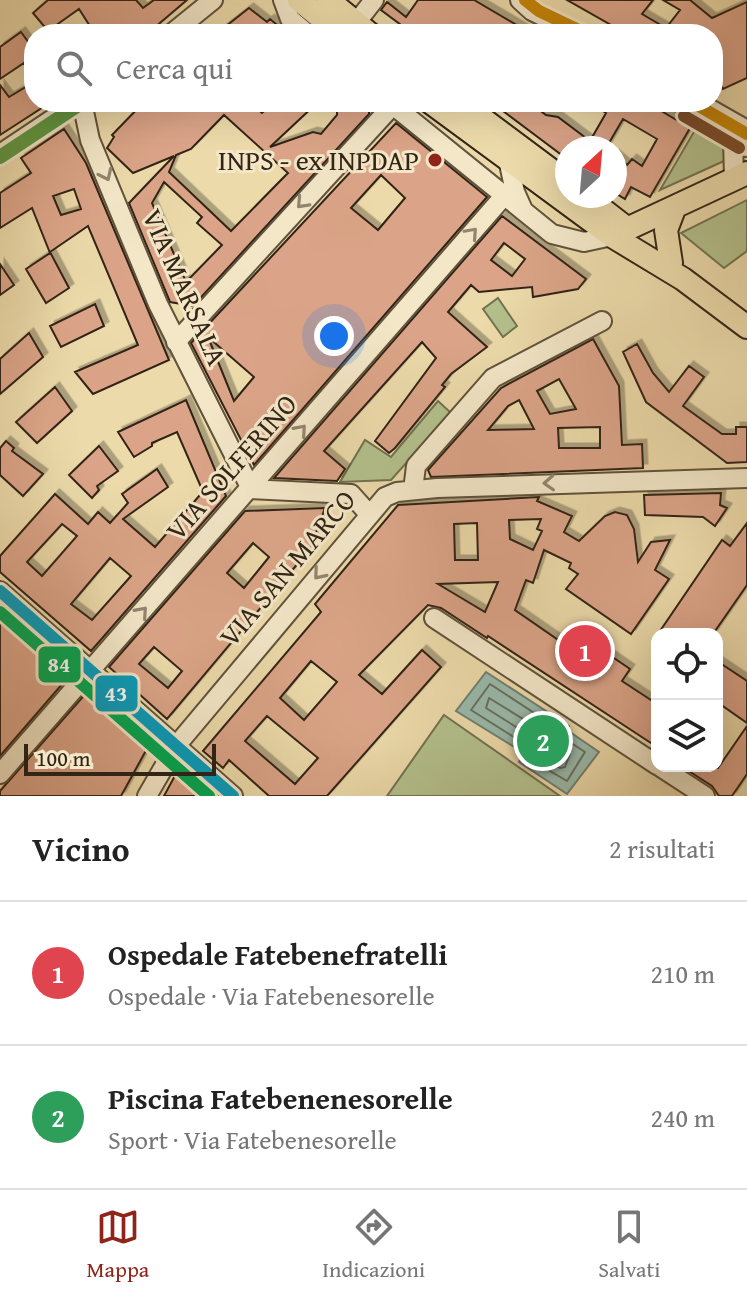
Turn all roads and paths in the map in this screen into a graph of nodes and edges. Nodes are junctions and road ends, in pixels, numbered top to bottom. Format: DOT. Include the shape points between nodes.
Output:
graph roads {
  1 [pos="213,0"];
  2 [pos="283,0"];
  3 [pos="299,0"];
  4 [pos="328,0"];
  5 [pos="374,0"];
  6 [pos="520,0"];
  7 [pos="183,24"];
  8 [pos="296,24"];
  9 [pos="345,24"];
  10 [pos="350,24"];
  11 [pos="360,24"];
  12 [pos="559,24"];
  13 [pos="65,112"];
  14 [pos="83,112"];
  15 [pos="384,112"];
  16 [pos="401,112"];
  17 [pos="444,112"];
  18 [pos="473,112"];
  19 [pos="691,112"];
  20 [pos="710,112"];
  21 [pos="742,139"];
  22 [pos="0,154"];
  23 [pos="508,159"];
  24 [pos="555,173"];
  25 [pos="741,176"];
  26 [pos="504,196"];
  27 [pos="597,208"];
  28 [pos="674,209"];
  29 [pos="528,216"];
  30 [pos="620,232"];
  31 [pos="677,271"];
  32 [pos="602,321"];
  33 [pos="747,327"];
  34 [pos="176,342"];
  35 [pos="747,469"];
  36 [pos="747,478"];
  37 [pos="627,479"];
  38 [pos="251,489"];
  39 [pos="413,490"];
  40 [pos="368,513"];
  41 [pos="0,591"];
  42 [pos="434,618"];
  43 [pos="91,671"];
  44 [pos="176,746"];
  45 [pos="651,760"];
  46 [pos="669,772"];
  47 [pos="0,774"];
  48 [pos="147,796"];
  49 [pos="233,796"];
  50 [pos="705,796"];
  1 -- 7 [label="street"];
  2 -- 8 [label="street"];
  3 -- 9 [label="main road"];
  4 -- 10 [label="main road"];
  5 -- 11 [label="street"];
  6 -- 12 [label="street"];
  13 -- 22 [label="street"];
  14 -- 34 [label="street, VIA MARSALA, one-way"];
  15 -- 34 [label="street, one-way"];
  16 -- 26 [label="street"];
  17 -- 23 [label="main road"];
  18 -- 24 [label="main road"];
  19 -- 21 [label="street"];
  20 -- 21 [label="street"];
  21 -- 25 [label="street"];
  23 -- 29 [label="street" via="515,192"];
  23 -- 30 [label="main road"];
  25 -- 28 [label="main road"];
  26 -- 29 [label="street"];
  38 -- 26 [label="street, VIA SOLFERINO, one-way"];
  27 -- 30 [label="main road"];
  28 -- 30 [label="main road"];
  28 -- 31 [label="main road" via="666,230"];
  29 -- 30 [label="street" via="567,240 590,241"];
  30 -- 31 [label="main road"];
  31 -- 33 [label="main road"];
  32 -- 39 [label="street" via="493,378 416,466"];
  34 -- 38 [label="street, VIA MARSALA"];
  35 -- 37 [label="street" via="650,473"];
  36 -- 37 [label="street" via="649,483"];
  37 -- 39 [label="street, VIA SAN MARCO, one-way"];
  38 -- 40 [label="street" via="351,494"];
  43 -- 38 [label="street, VIA SOLFERINO, one-way"];
  39 -- 40 [label="street, VIA SAN MARCO" via="385,497"];
  40 -- 44 [label="street, VIA SAN MARCO, one-way"];
  41 -- 43 [label="street"];
  42 -- 45 [label="street"];
  43 -- 44 [label="street"];
  43 -- 47 [label="street, VIA SOLFERINO"];
  44 -- 48 [label="street, VIA SAN MARCO"];
  44 -- 49 [label="street"];
  46 -- 50 [label="street"];
}
